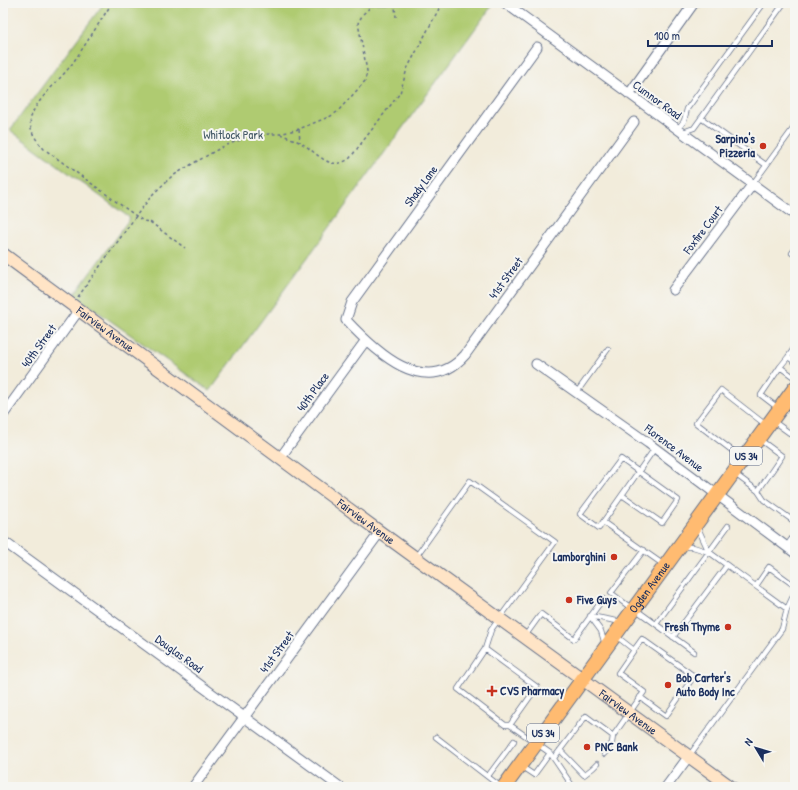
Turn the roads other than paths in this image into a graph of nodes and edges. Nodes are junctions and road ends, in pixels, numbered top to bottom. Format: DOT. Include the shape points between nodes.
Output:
graph roads {
  1 [pos="505,3"];
  2 [pos="694,3"];
  3 [pos="764,3"];
  4 [pos="784,3"];
  5 [pos="537,47"];
  6 [pos="629,94"];
  7 [pos="701,118"];
  8 [pos="634,122"];
  9 [pos="795,126"];
  10 [pos="679,131"];
  11 [pos="766,165"];
  12 [pos="752,185"];
  13 [pos="795,215"];
  14 [pos="795,249"];
  15 [pos="3,254"];
  16 [pos="795,255"];
  17 [pos="673,290"];
  18 [pos="80,310"];
  19 [pos="366,340"];
  20 [pos="795,347"];
  21 [pos="608,349"];
  22 [pos="788,357"];
  23 [pos="795,362"];
  24 [pos="536,364"];
  25 [pos="780,367"];
  26 [pos="795,378"];
  27 [pos="577,392"];
  28 [pos="793,394"];
  29 [pos="3,415"];
  30 [pos="773,418"];
  31 [pos="795,437"];
  32 [pos="758,438"];
  33 [pos="655,448"];
  34 [pos="280,458"];
  35 [pos="743,459"];
  36 [pos="639,472"];
  37 [pos="733,473"];
  38 [pos="758,491"];
  39 [pos="622,495"];
  40 [pos="717,495"];
  41 [pos="603,522"];
  42 [pos="795,522"];
  43 [pos="696,523"];
  44 [pos="728,526"];
  45 [pos="380,532"];
  46 [pos="795,534"];
  47 [pos="3,540"];
  48 [pos="679,547"];
  49 [pos="786,547"];
  50 [pos="644,550"];
  51 [pos="709,552"];
  52 [pos="795,553"];
  53 [pos="415,558"];
  54 [pos="665,565"];
  55 [pos="727,565"];
  56 [pos="756,586"];
  57 [pos="795,586"];
  58 [pos="795,592"];
  59 [pos="603,599"];
  60 [pos="633,609"];
  61 [pos="787,609"];
  62 [pos="590,616"];
  63 [pos="500,619"];
  64 [pos="624,622"];
  65 [pos="656,624"];
  66 [pos="525,636"];
  67 [pos="673,637"];
  68 [pos="610,640"];
  69 [pos="485,649"];
  70 [pos="634,650"];
  71 [pos="694,652"];
  72 [pos="583,678"];
  73 [pos="640,697"];
  74 [pos="629,712"];
  75 [pos="244,717"];
  76 [pos="510,725"];
  77 [pos="613,736"];
  78 [pos="436,737"];
  79 [pos="514,741"];
  80 [pos="536,742"];
  81 [pos="560,750"];
  82 [pos="550,753"];
  83 [pos="604,754"];
  84 [pos="689,756"];
  85 [pos="554,758"];
  86 [pos="597,764"];
  87 [pos="519,765"];
  88 [pos="488,776"];
  89 [pos="193,787"];
  90 [pos="340,787"];
  91 [pos="503,787"];
  92 [pos="569,787"];
  93 [pos="666,787"];
  94 [pos="731,787"];
  1 -- 6 [label="street, Cumnor Road"];
  2 -- 6 [label="street"];
  3 -- 10 [label="lane" via="687,109"];
  4 -- 7 [label="lane"];
  5 -- 19 [label="street, Shady Lane" via="352,302 346,320"];
  6 -- 10 [label="street, Cumnor Road"];
  7 -- 10 [label="lane" via="694,128"];
  7 -- 11 [label="lane"];
  8 -- 19 [label="street, 41st Street" via="467,352 455,364 435,374 413,372 403,368"];
  9 -- 11 [label="lane"];
  10 -- 12 [label="street, Cumnor Road"];
  11 -- 12 [label="lane"];
  12 -- 13 [label="street, Cumnor Road"];
  12 -- 17 [label="street, Foxfire Court"];
  14 -- 16 [label="lane" via="792,253"];
  15 -- 18 [label="street, Fairview Avenue"];
  18 -- 29 [label="street, 40th Street"];
  18 -- 34 [label="street, Fairview Avenue"];
  19 -- 34 [label="street, 40th Place"];
  20 -- 22 [label="lane"];
  21 -- 27 [label="lane"];
  22 -- 23 [label="lane"];
  22 -- 25 [label="lane"];
  24 -- 27 [label="street, Florence Avenue"];
  25 -- 26 [label="lane"];
  25 -- 30 [label="lane" via="761,395"];
  27 -- 33 [label="street, Florence Avenue"];
  28 -- 30 [label="main road, Ogden Avenue / US 34"];
  30 -- 31 [label="lane"];
  30 -- 32 [label="main road, Ogden Avenue / US 34"];
  30 -- 35 [label="lane" via="721,390 696,423"];
  32 -- 35 [label="main road, Ogden Avenue / US 34"];
  32 -- 38 [label="lane" via="782,456"];
  33 -- 36 [label="lane"];
  33 -- 40 [label="street, Florence Avenue"];
  34 -- 45 [label="street, Fairview Avenue"];
  35 -- 37 [label="main road, Ogden Avenue / US 34"];
  36 -- 39 [label="lane"];
  36 -- 39 [label="lane" via="678,500 662,523"];
  36 -- 41 [label="lane" via="620,459 580,514 599,528"];
  37 -- 38 [label="lane"];
  37 -- 40 [label="main road, Ogden Avenue / US 34"];
  38 -- 42 [label="lane" via="764,500"];
  39 -- 41 [label="lane"];
  40 -- 43 [label="main road, Ogden Avenue / US 34"];
  40 -- 49 [label="street, Florence Avenue"];
  41 -- 50 [label="lane"];
  43 -- 48 [label="main road, Ogden Avenue / US 34"];
  43 -- 51 [label="lane"];
  44 -- 51 [label="lane"];
  45 -- 53 [label="street, Fairview Avenue"];
  45 -- 75 [label="street, 41st Street"];
  46 -- 49 [label="lane"];
  47 -- 75 [label="street, Douglas Road"];
  48 -- 51 [label="lane" via="693,547"];
  48 -- 54 [label="main road, Ogden Avenue / US 34"];
  49 -- 52 [label="street, Florence Avenue"];
  50 -- 54 [label="lane"];
  50 -- 60 [label="lane" via="612,593"];
  51 -- 55 [label="lane"];
  51 -- 65 [label="lane"];
  53 -- 63 [label="street, Fairview Avenue"];
  53 -- 63 [label="lane" via="470,481 555,542"];
  54 -- 60 [label="main road, Ogden Avenue / US 34"];
  55 -- 56 [label="lane"];
  55 -- 67 [label="lane"];
  56 -- 57 [label="lane" via="769,567"];
  56 -- 61 [label="lane"];
  58 -- 61 [label="lane"];
  59 -- 62 [label="lane"];
  60 -- 64 [label="main road, Ogden Avenue / US 34"];
  60 -- 65 [label="lane"];
  61 -- 84 [label="lane" via="782,628"];
  62 -- 64 [label="lane"];
  62 -- 66 [label="lane" via="574,639 541,614"];
  62 -- 68 [label="lane"];
  63 -- 66 [label="street, Fairview Avenue"];
  63 -- 69 [label="lane" via="491,630"];
  64 -- 68 [label="main road, Ogden Avenue / US 34"];
  65 -- 67 [label="lane"];
  66 -- 72 [label="street, Fairview Avenue"];
  67 -- 71 [label="lane"];
  68 -- 70 [label="lane"];
  68 -- 72 [label="main road, Ogden Avenue / US 34"];
  69 -- 76 [label="lane" via="537,687"];
  69 -- 76 [label="lane" via="458,689 505,725"];
  70 -- 73 [label="lane" via="618,673 644,692"];
  70 -- 73 [label="lane" via="642,639 694,676 666,716"];
  72 -- 74 [label="street, Fairview Avenue"];
  72 -- 80 [label="main road, Ogden Avenue / US 34"];
  73 -- 74 [label="lane"];
  74 -- 77 [label="lane"];
  74 -- 84 [label="street, Fairview Avenue"];
  75 -- 89 [label="street, 41st Street"];
  75 -- 90 [label="street, Douglas Road"];
  76 -- 80 [label="lane"];
  77 -- 81 [label="lane" via="586,716"];
  77 -- 83 [label="lane" via="612,743"];
  78 -- 88 [label="lane"];
  79 -- 88 [label="lane"];
  80 -- 82 [label="lane"];
  80 -- 87 [label="main road, Ogden Avenue / US 34"];
  81 -- 85 [label="lane"];
  81 -- 86 [label="lane" via="584,775"];
  82 -- 85 [label="lane"];
  82 -- 87 [label="lane" via="534,775"];
  84 -- 93 [label="street"];
  84 -- 94 [label="street, Fairview Avenue"];
  85 -- 92 [label="lane" via="571,784"];
  87 -- 91 [label="main road, Ogden Avenue / US 34"];
  88 -- 91 [label="lane"];
}
